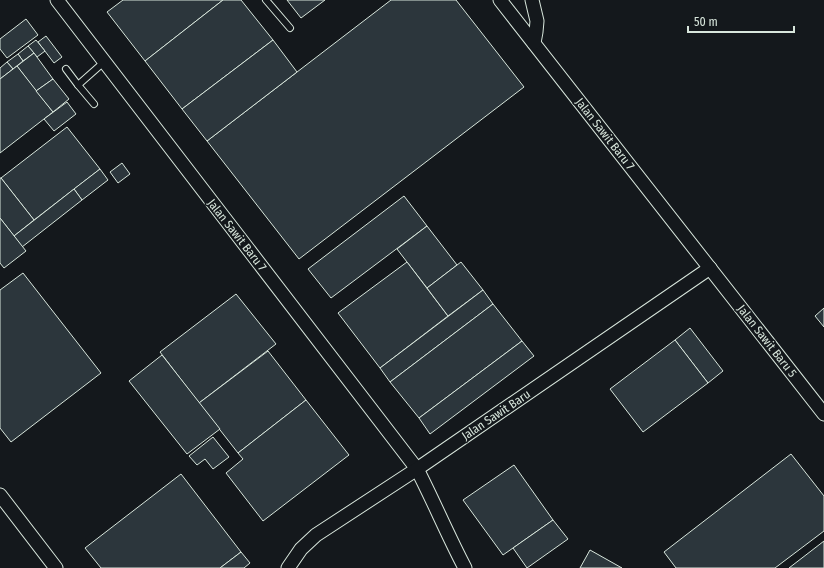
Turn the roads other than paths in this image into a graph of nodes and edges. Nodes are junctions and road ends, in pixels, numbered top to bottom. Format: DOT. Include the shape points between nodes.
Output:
graph roads {
  1 [pos="57,0"];
  2 [pos="266,0"];
  3 [pos="500,0"];
  4 [pos="532,0"];
  5 [pos="290,28"];
  6 [pos="534,43"];
  7 [pos="104,62"];
  8 [pos="66,70"];
  9 [pos="78,85"];
  10 [pos="94,104"];
  11 [pos="710,268"];
  12 [pos="824,414"];
  13 [pos="417,469"];
  14 [pos="0,495"];
  15 [pos="56,568"];
  16 [pos="288,568"];
  17 [pos="465,568"];
  1 -- 7 [label="street, Jalan Sawit Baru 7"];
  2 -- 5 [label="lane"];
  3 -- 6 [label="street, Jalan Sawit Baru 7"];
  4 -- 6 [label="street" via="537,21"];
  6 -- 11 [label="street, Jalan Sawit Baru 7"];
  7 -- 9 [label="lane"];
  7 -- 13 [label="street, Jalan Sawit Baru 7"];
  8 -- 9 [label="lane"];
  9 -- 10 [label="lane"];
  11 -- 12 [label="street, Jalan Sawit Baru 5"];
  11 -- 13 [label="street, Jalan Sawit Baru"];
  13 -- 16 [label="street, Jalan Sawit Baru" via="316,535"];
  13 -- 17 [label="street"];
  14 -- 15 [label="street"];
}
